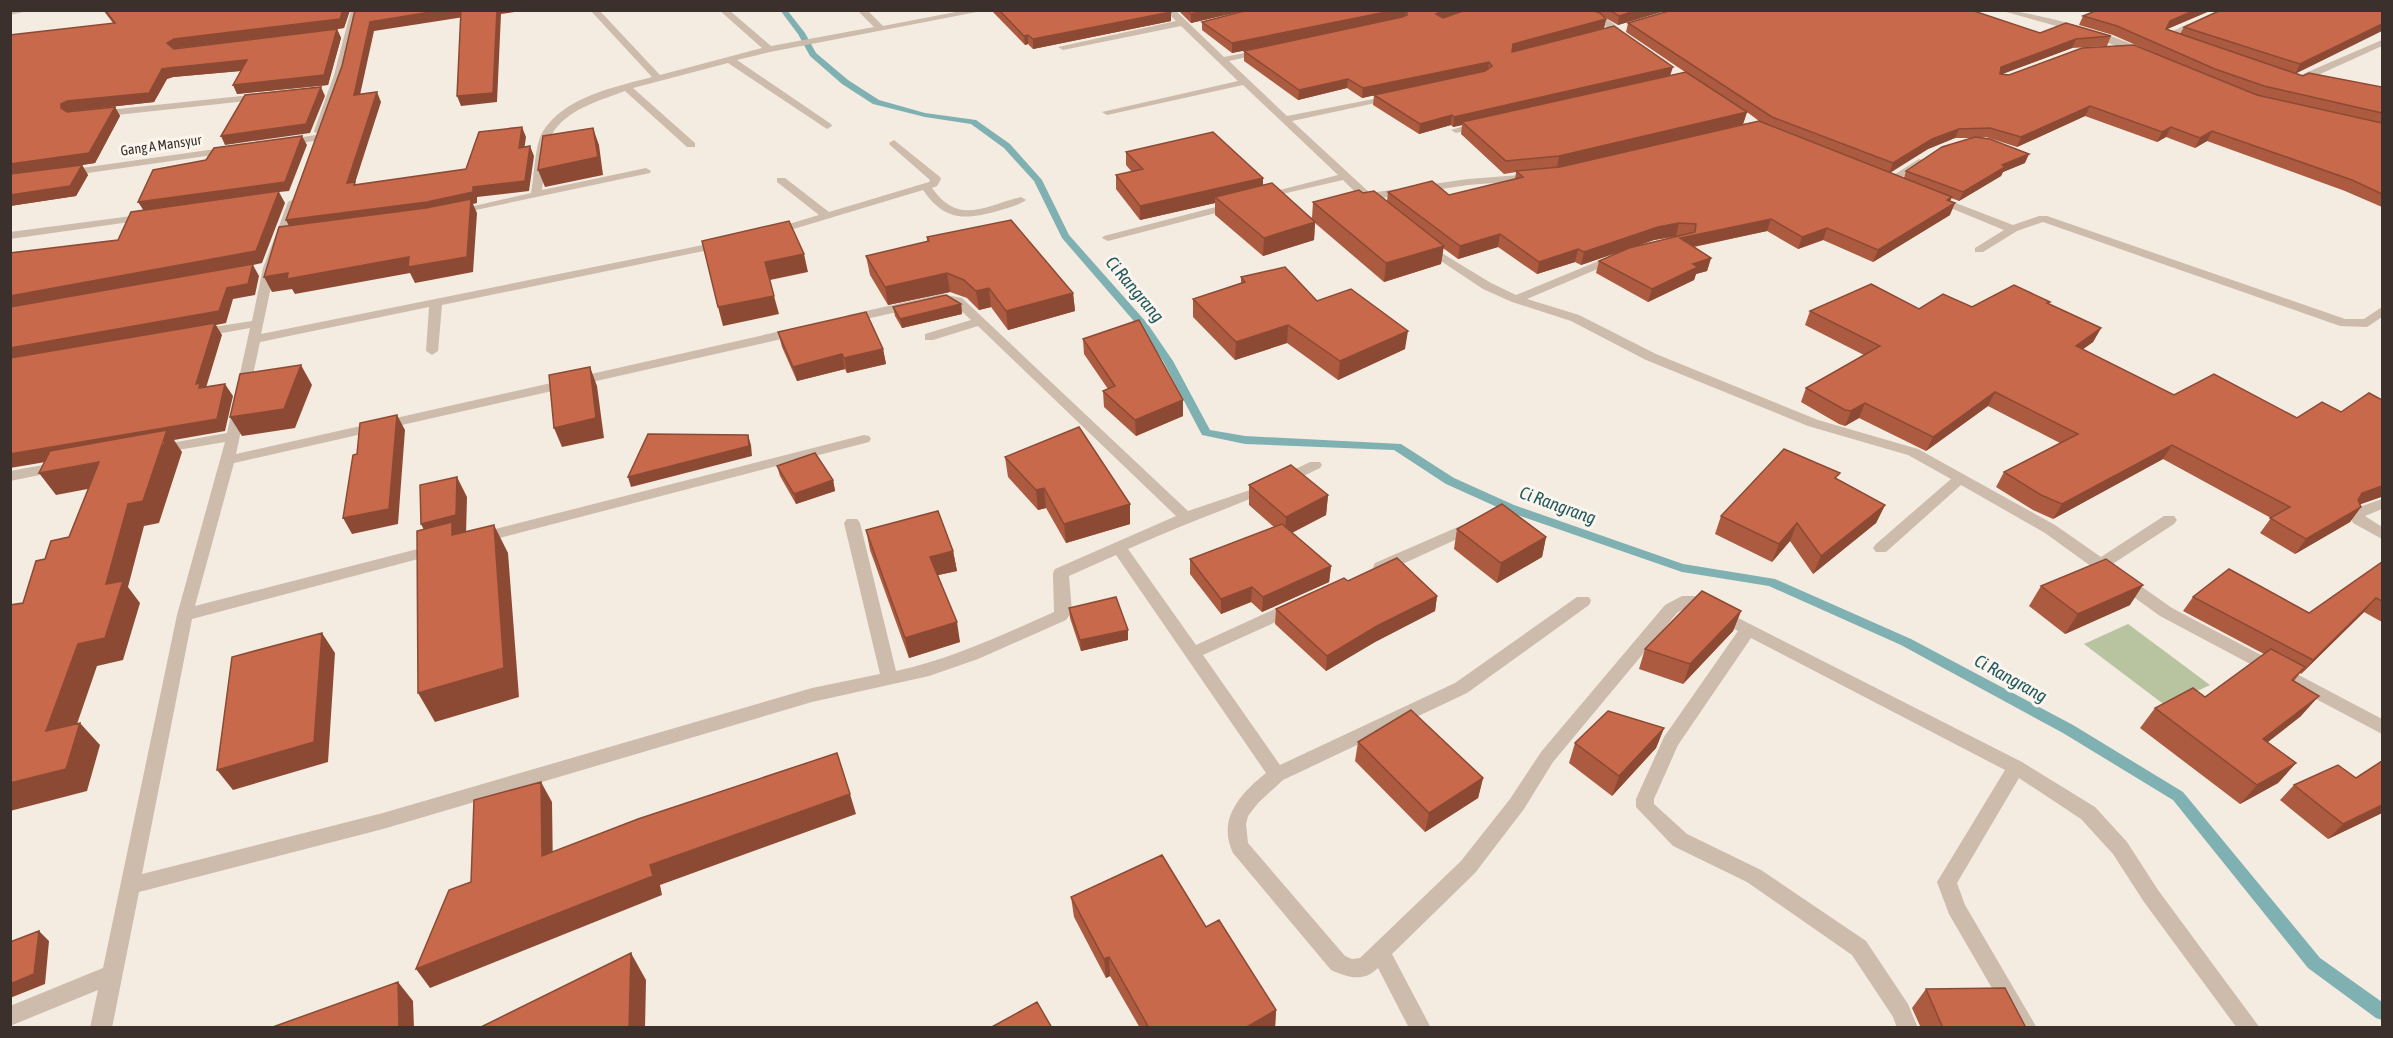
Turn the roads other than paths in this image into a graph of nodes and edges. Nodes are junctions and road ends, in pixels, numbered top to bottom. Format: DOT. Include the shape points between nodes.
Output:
graph roads {
  1 [pos="28,10"];
  2 [pos="355,10"];
  3 [pos="594,10"];
  4 [pos="723,10"];
  5 [pos="861,10"];
  6 [pos="933,10"];
  7 [pos="983,10"];
  8 [pos="1169,10"];
  9 [pos="1570,10"];
  10 [pos="2003,10"];
  11 [pos="2228,10"];
  12 [pos="10,12"];
  13 [pos="943,18"];
  14 [pos="1189,26"];
  15 [pos="880,28"];
  16 [pos="2382,43"];
  17 [pos="2188,45"];
  18 [pos="1063,47"];
  19 [pos="1277,48"];
  20 [pos="1637,48"];
  21 [pos="769,49"];
  22 [pos="2133,49"];
  23 [pos="2110,51"];
  24 [pos="2151,57"];
  25 [pos="730,60"];
  26 [pos="1221,60"];
  27 [pos="2279,75"];
  28 [pos="658,78"];
  29 [pos="1245,82"];
  30 [pos="626,87"];
  31 [pos="276,95"];
  32 [pos="1397,96"];
  33 [pos="1107,112"];
  34 [pos="84,115"];
  35 [pos="1285,119"];
  36 [pos="1489,123"];
  37 [pos="826,126"];
  38 [pos="1456,130"];
  39 [pos="316,138"];
  40 [pos="894,143"];
  41 [pos="273,144"];
  42 [pos="691,145"];
  43 [pos="240,149"];
  44 [pos="310,157"];
  45 [pos="1929,158"];
  46 [pos="646,171"];
  47 [pos="54,175"];
  48 [pos="1549,175"];
  49 [pos="1345,176"];
  50 [pos="781,180"];
  51 [pos="1889,181"];
  52 [pos="926,187"];
  53 [pos="294,193"];
  54 [pos="1920,193"];
  55 [pos="536,195"];
  56 [pos="1366,197"];
  57 [pos="1021,200"];
  58 [pos="154,216"];
  59 [pos="442,216"];
  60 [pos="828,216"];
  61 [pos="1389,216"];
  62 [pos="2013,229"];
  63 [pos="10,236"];
  64 [pos="759,236"];
  65 [pos="1108,238"];
  66 [pos="1418,240"];
  67 [pos="739,241"];
  68 [pos="1980,250"];
  69 [pos="1627,254"];
  70 [pos="1516,299"];
  71 [pos="436,303"];
  72 [pos="2382,311"];
  73 [pos="838,321"];
  74 [pos="979,322"];
  75 [pos="259,323"];
  76 [pos="815,327"];
  77 [pos="191,335"];
  78 [pos="929,337"];
  79 [pos="255,339"];
  80 [pos="432,351"];
  81 [pos="234,436"];
  82 [pos="864,439"];
  83 [pos="140,453"];
  84 [pos="228,460"];
  85 [pos="69,465"];
  86 [pos="1315,465"];
  87 [pos="10,476"];
  88 [pos="1961,478"];
  89 [pos="2382,504"];
  90 [pos="1186,517"];
  91 [pos="1484,520"];
  92 [pos="2169,520"];
  93 [pos="852,523"];
  94 [pos="2382,534"];
  95 [pos="1118,546"];
  96 [pos="1881,548"];
  97 [pos="2102,564"];
  98 [pos="1366,574"];
  99 [pos="1312,599"];
  100 [pos="1583,601"];
  101 [pos="185,615"];
  102 [pos="1748,629"];
  103 [pos="1193,653"];
  104 [pos="890,679"];
  105 [pos="2382,727"];
  106 [pos="2016,767"];
  107 [pos="1277,775"];
  108 [pos="131,885"];
  109 [pos="1380,952"];
  110 [pos="113,974"];
  111 [pos="10,1016"];
  112 [pos="101,1028"];
  113 [pos="1421,1028"];
  114 [pos="1908,1028"];
  115 [pos="2027,1028"];
  116 [pos="2250,1028"];
  1 -- 12 [label="street"];
  2 -- 39 [label="street" via="345,32"];
  3 -- 28 [label="street"];
  4 -- 21 [label="street"];
  5 -- 15 [label="street"];
  6 -- 13 [label="street"];
  7 -- 13 [label="street"];
  8 -- 14 [label="street"];
  9 -- 20 [label="street" via="1602,18"];
  10 -- 22 [label="street" via="2085,31"];
  11 -- 17 [label="street" via="2168,35"];
  13 -- 15 [label="street"];
  14 -- 18 [label="street"];
  14 -- 26 [label="street"];
  15 -- 21 [label="street"];
  16 -- 27 [label="street" via="2301,80"];
  19 -- 26 [label="street"];
  21 -- 25 [label="street"];
  22 -- 23 [label="street"];
  22 -- 24 [label="street"];
  25 -- 28 [label="street"];
  25 -- 37 [label="street"];
  26 -- 29 [label="street"];
  28 -- 30 [label="street"];
  29 -- 33 [label="street"];
  29 -- 35 [label="street"];
  30 -- 42 [label="street"];
  30 -- 55 [label="street" via="564,114 546,135"];
  31 -- 34 [label="street"];
  32 -- 35 [label="street"];
  35 -- 49 [label="street"];
  36 -- 38 [label="street"];
  39 -- 41 [label="street"];
  39 -- 44 [label="street"];
  40 -- 52 [label="street" via="936,179"];
  43 -- 47 [label="street, Gang A Mansyur"];
  45 -- 51 [label="street"];
  46 -- 55 [label="street"];
  48 -- 56 [label="street"];
  49 -- 56 [label="street"];
  49 -- 65 [label="street"];
  50 -- 60 [label="street"];
  52 -- 57 [label="street" via="945,209 954,212 972,213"];
  52 -- 60 [label="street"];
  53 -- 75 [label="street" via="286,236 263,269"];
  54 -- 62 [label="street"];
  55 -- 59 [label="street"];
  56 -- 61 [label="street"];
  58 -- 63 [label="street"];
  60 -- 64 [label="street"];
  62 -- 68 [label="street"];
  62 -- 72 [label="street" via="2031,220 2055,221 2344,323 2367,322"];
  66 -- 70 [label="street" via="1487,286"];
  67 -- 71 [label="street"];
  69 -- 70 [label="street"];
  70 -- 88 [label="street" via="1575,318 1651,357 1813,423 1913,452"];
  71 -- 79 [label="street"];
  71 -- 80 [label="street"];
  73 -- 74 [label="street" via="949,298 961,303"];
  74 -- 78 [label="street"];
  74 -- 90 [label="street"];
  75 -- 77 [label="street"];
  75 -- 79 [label="street"];
  76 -- 84 [label="street"];
  79 -- 81 [label="street"];
  81 -- 83 [label="street"];
  81 -- 84 [label="street"];
  82 -- 101 [label="street"];
  84 -- 101 [label="street"];
  85 -- 87 [label="street"];
  86 -- 90 [label="street" via="1261,492"];
  88 -- 96 [label="street"];
  88 -- 97 [label="street"];
  89 -- 94 [label="street" via="2356,516"];
  90 -- 95 [label="street"];
  91 -- 98 [label="street"];
  92 -- 97 [label="street"];
  93 -- 104 [label="street"];
  95 -- 103 [label="street"];
  95 -- 104 [label="street" via="1060,573 1064,612 1060,616 972,655"];
  97 -- 105 [label="street" via="2166,612"];
  99 -- 103 [label="street"];
  100 -- 107 [label="street" via="1461,688"];
  101 -- 108 [label="street"];
  102 -- 106 [label="street"];
  102 -- 109 [label="street" via="1695,602 1682,602 1671,609 1547,757 1518,804 1467,867"];
  102 -- 114 [label="street" via="1670,742 1644,799 1645,807 1680,840 1754,876 1859,948"];
  103 -- 107 [label="street"];
  104 -- 108 [label="street" via="812,695 383,821"];
  106 -- 115 [label="street" via="1947,882 1956,908"];
  106 -- 116 [label="street" via="2088,813 2120,848"];
  107 -- 109 [label="street" via="1249,798 1239,813 1235,837 1240,847 1338,963 1359,968"];
  108 -- 110 [label="street"];
  109 -- 113 [label="street"];
  110 -- 111 [label="street"];
  110 -- 112 [label="street"];
}
